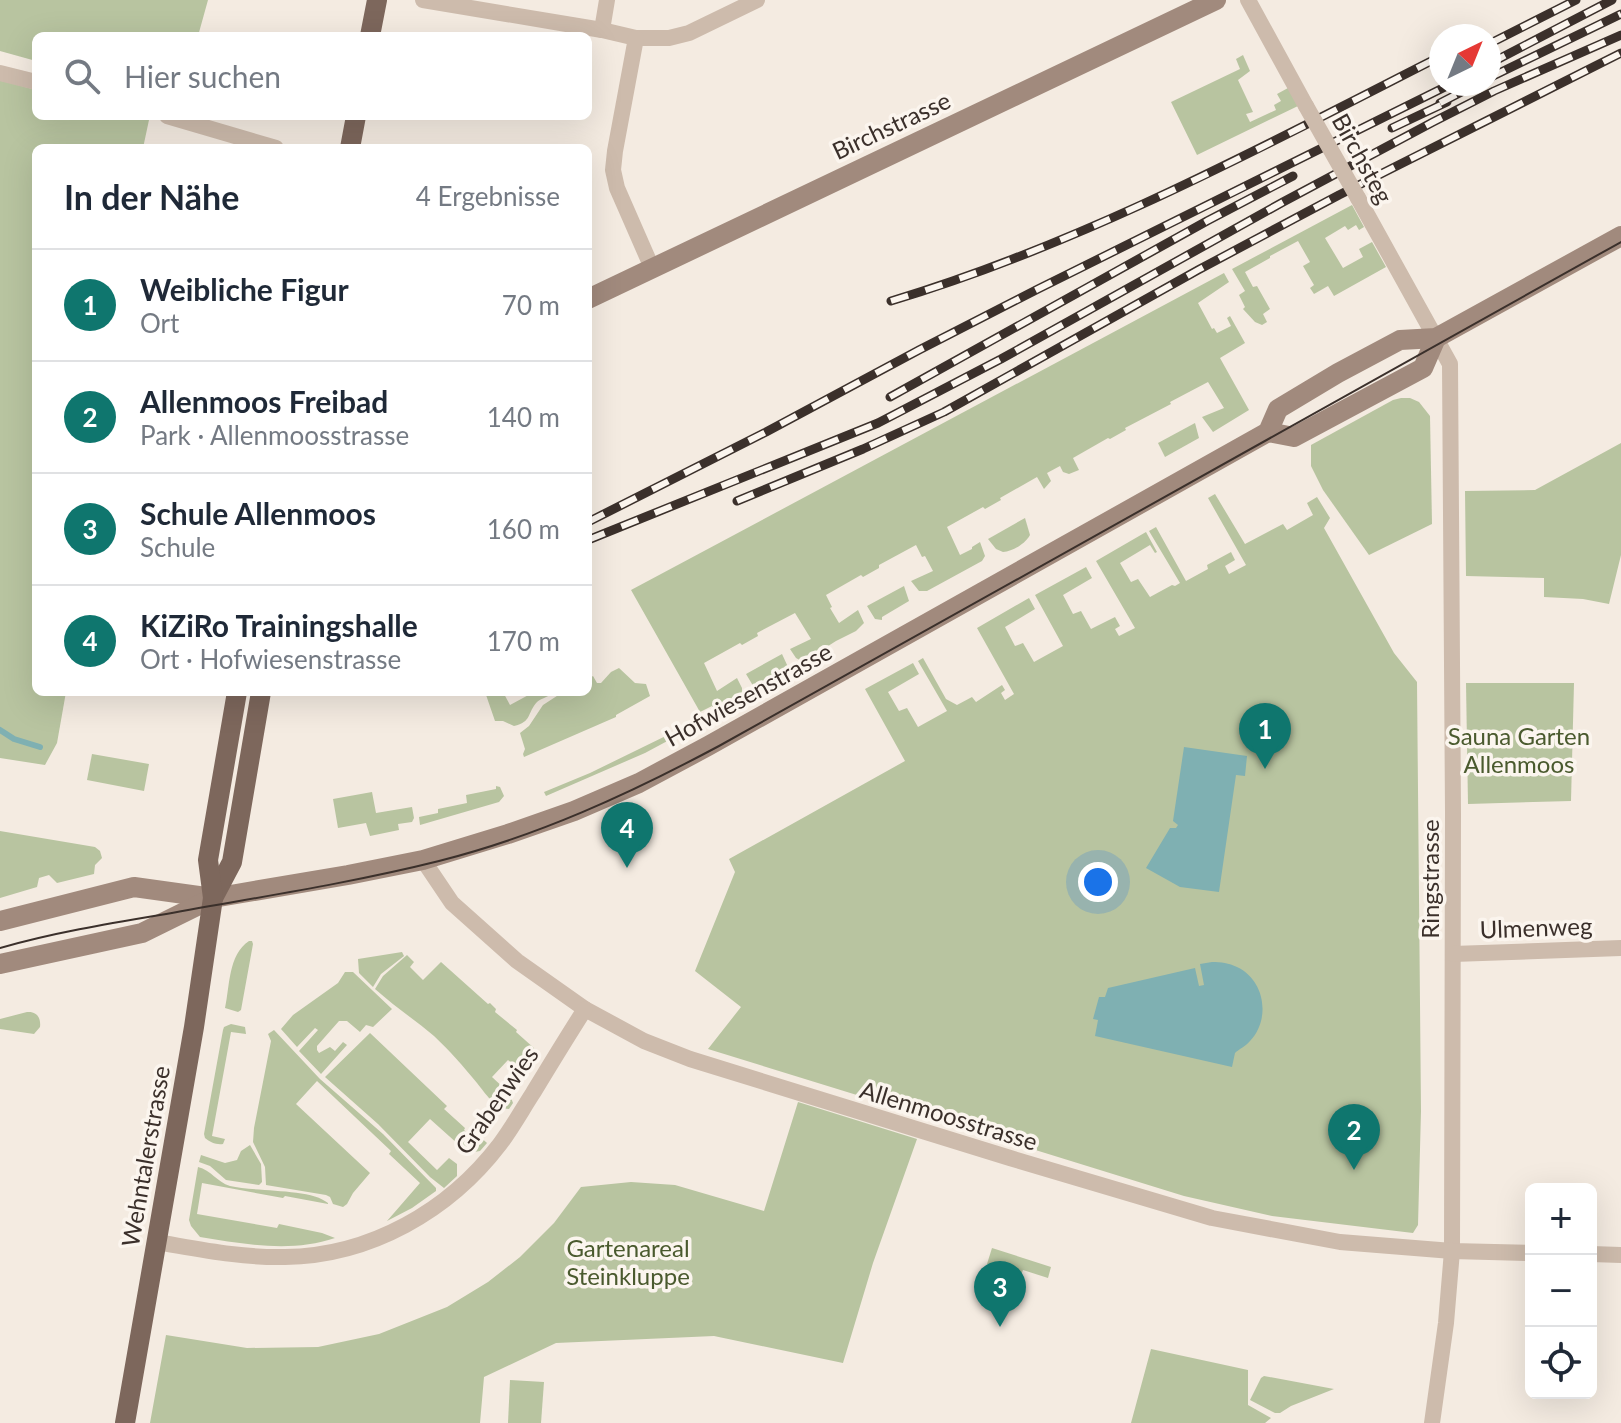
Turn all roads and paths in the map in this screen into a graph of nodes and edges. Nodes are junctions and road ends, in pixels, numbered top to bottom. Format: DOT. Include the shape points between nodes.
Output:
graph roads {
  1 [pos="377,0"];
  2 [pos="423,0"];
  3 [pos="607,0"];
  4 [pos="757,0"];
  5 [pos="1216,0"];
  6 [pos="1248,0"];
  7 [pos="602,30"];
  8 [pos="371,32"];
  9 [pos="636,38"];
  10 [pos="0,73"];
  11 [pos="32,81"];
  12 [pos="181,120"];
  13 [pos="355,120"];
  14 [pos="262,144"];
  15 [pos="351,144"];
  16 [pos="1621,236"];
  17 [pos="652,268"];
  18 [pos="592,297"];
  19 [pos="1436,338"];
  20 [pos="1268,432"];
  21 [pos="236,696"];
  22 [pos="260,696"];
  23 [pos="423,860"];
  24 [pos="213,898"];
  25 [pos="0,921"];
  26 [pos="1621,948"];
  27 [pos="1453,954"];
  28 [pos="0,964"];
  29 [pos="585,1009"];
  30 [pos="157,1242"];
  31 [pos="1452,1251"];
  32 [pos="1525,1253"];
  33 [pos="1597,1254"];
  34 [pos="1621,1255"];
  35 [pos="125,1423"];
  36 [pos="1432,1423"];
  1 -- 8 [label="main road"];
  2 -- 7 [label="street"];
  3 -- 7 [label="street"];
  4 -- 9 [label="street" via="689,33"];
  5 -- 17 [label="street, Birchstrasse"];
  6 -- 19 [label="street, Birchsteg, bridge"];
  7 -- 9 [label="street"];
  9 -- 17 [label="street" via="613,170"];
  10 -- 11 [label="street"];
  12 -- 14 [label="street"];
  13 -- 15 [label="main road"];
  16 -- 19 [label="street, Hofwiesenstrasse"];
  17 -- 18 [label="street, Birchstrasse"];
  19 -- 20 [label="street, Hofwiesenstrasse" via="1400,340 1338,373 1278,409"];
  19 -- 20 [label="street, Hofwiesenstrasse" via="1423,368 1294,437"];
  19 -- 27 [label="street, Ringstrasse" via="1450,364"];
  20 -- 23 [label="street, Hofwiesenstrasse" via="639,783 574,811"];
  21 -- 24 [label="main road, Wehntalerstrasse" via="208,860"];
  22 -- 24 [label="main road, Wehntalerstrasse" via="232,862"];
  23 -- 24 [label="street, Hofwiesenstrasse"];
  23 -- 29 [label="street, Allenmoosstrasse" via="452,903 517,961"];
  24 -- 25 [label="street, Hofwiesenstrasse" via="134,887"];
  24 -- 28 [label="street, Hofwiesenstrasse" via="142,933"];
  24 -- 30 [label="main road, Wehntalerstrasse"];
  26 -- 27 [label="street, Ulmenweg"];
  27 -- 31 [label="street, Ringstrasse"];
  29 -- 30 [label="street, Grabenwies" via="500,1144 451,1196 406,1225 351,1247 288,1257"];
  29 -- 31 [label="street, Allenmoosstrasse" via="690,1059 1176,1209 1340,1242"];
  30 -- 35 [label="main road, Wehntalerstrasse"];
  31 -- 32 [label="street, Allenmoosstrasse"];
  31 -- 36 [label="street, Ringstrasse"];
  33 -- 34 [label="street"];
}
